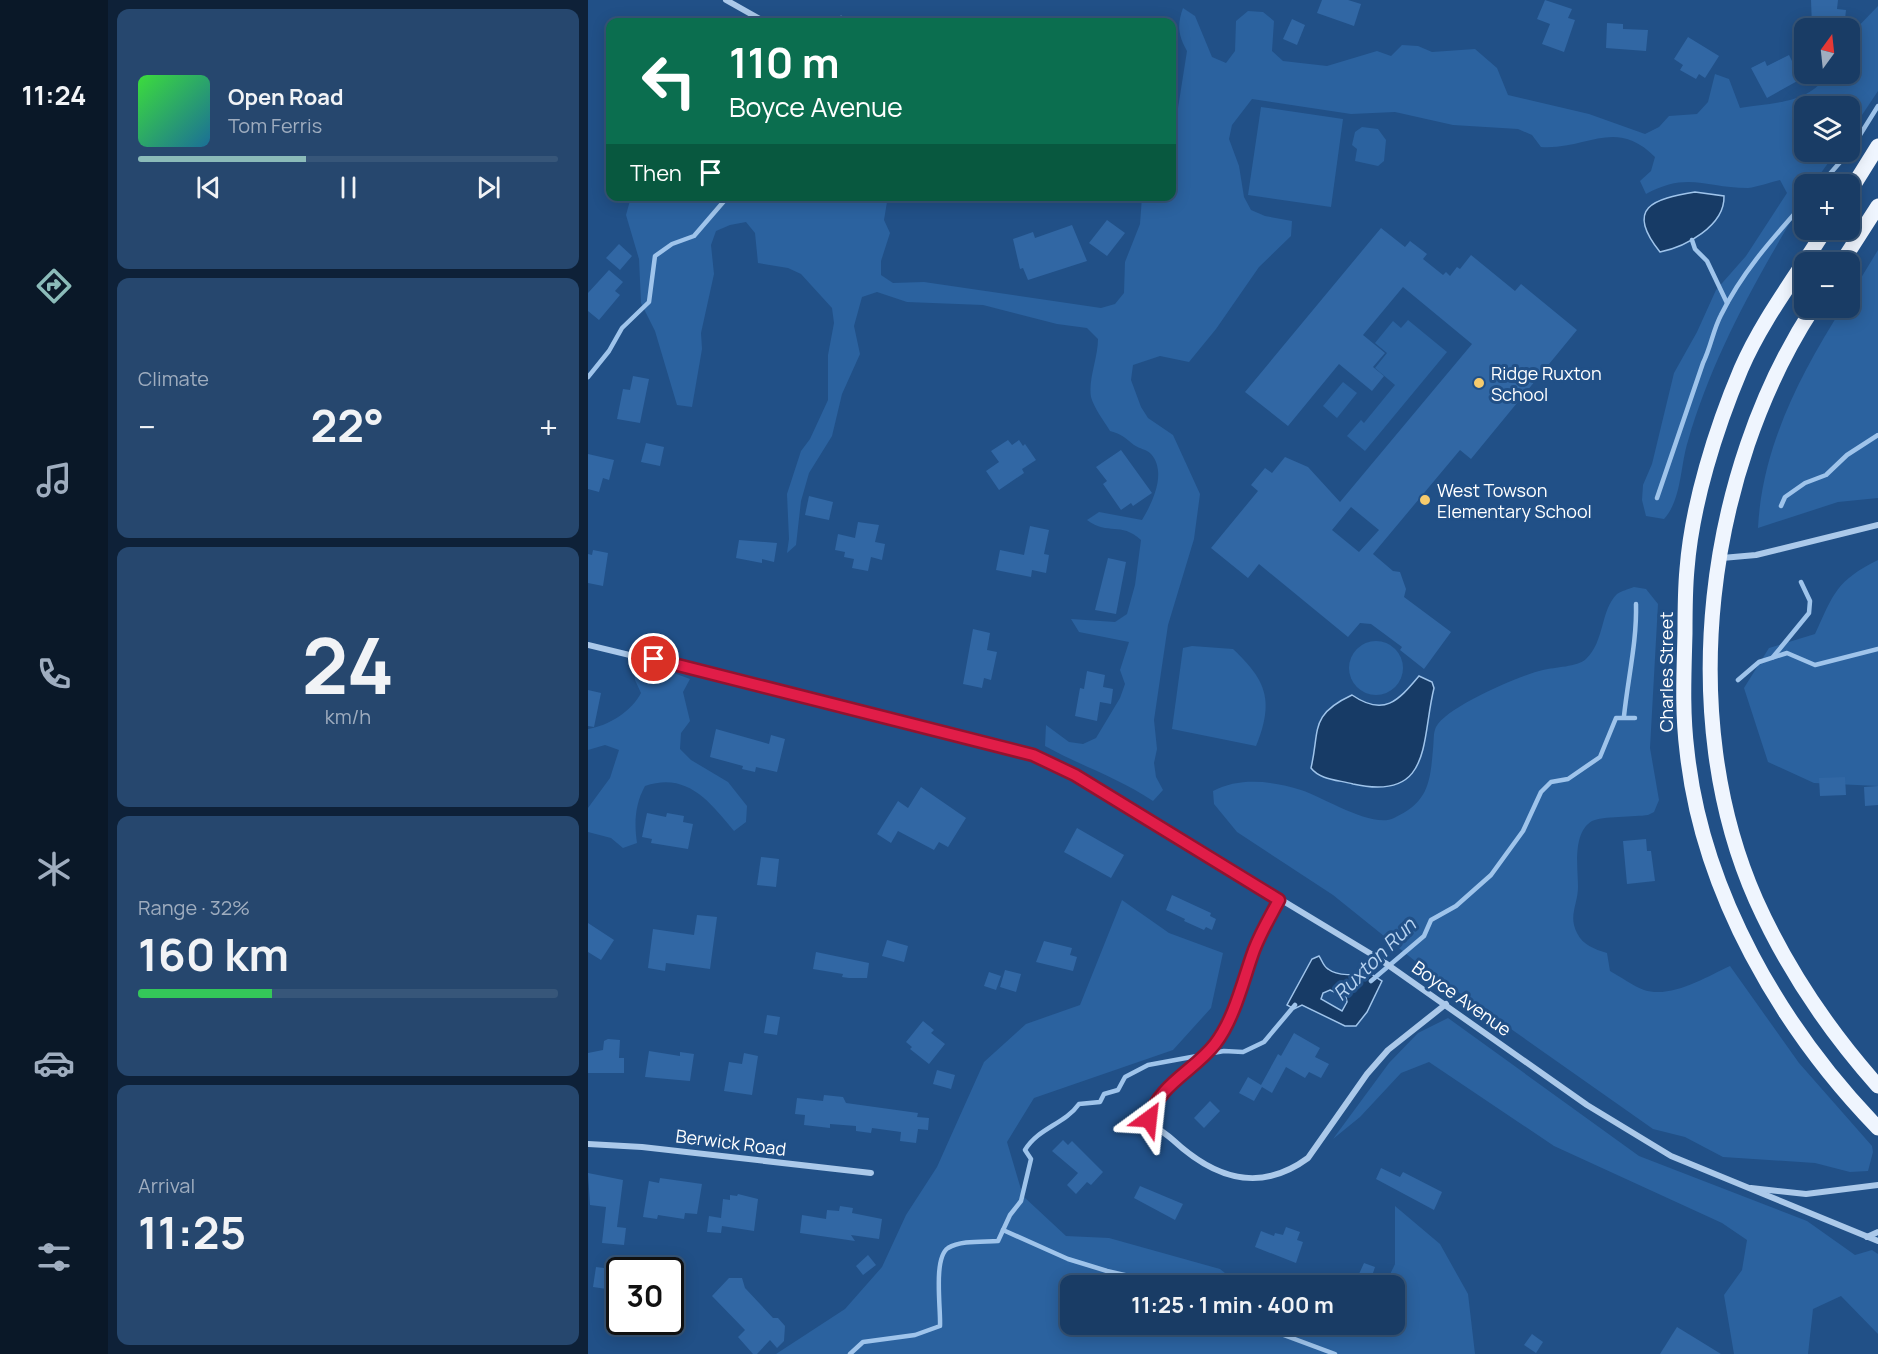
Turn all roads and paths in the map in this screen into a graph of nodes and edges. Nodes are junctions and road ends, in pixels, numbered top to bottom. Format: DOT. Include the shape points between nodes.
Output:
graph roads {
  1 [pos="726,0"];
  2 [pos="758,18"];
  3 [pos="1878,146"];
  4 [pos="1860,175"];
  5 [pos="1878,206"];
  6 [pos="1819,240"];
  7 [pos="1848,252"];
  8 [pos="1807,318"];
  9 [pos="1878,525"];
  10 [pos="1718,559"];
  11 [pos="588,645"];
  12 [pos="1279,900"];
  13 [pos="1446,1004"];
  14 [pos="1878,1086"];
  15 [pos="1878,1128"];
  16 [pos="588,1144"];
  17 [pos="871,1173"];
  18 [pos="1878,1185"];
  19 [pos="1741,1187"];
  20 [pos="1878,1232"];
  21 [pos="1867,1238"];
  22 [pos="1878,1241"];
  1 -- 2 [label="street"];
  3 -- 4 [label="main road"];
  5 -- 7 [label="main road"];
  6 -- 15 [label="main road, Charles Street" via="1750,351 1719,430 1689,550 1683,704 1696,808 1727,906 1787,1012 1839,1086"];
  8 -- 10 [label="main road" via="1772,380 1747,441"];
  9 -- 10 [label="street" via="1756,555"];
  10 -- 14 [label="main road" via="1710,658 1712,694 1725,796 1738,852 1756,900 1810,998"];
  11 -- 12 [label="street, Boyce Avenue" via="1033,755 1075,775"];
  12 -- 13 [label="street, Boyce Avenue"];
  12 -- 13 [label="street" via="1262,931 1216,1043 1168,1087 1152,1108 1149,1119 1156,1130 1190,1156 1236,1179 1266,1176 1298,1165 1308,1158 1388,1050"];
  13 -- 19 [label="street, Boyce Avenue" via="1587,1105 1671,1156"];
  16 -- 17 [label="street, Berwick Road"];
  18 -- 19 [label="street, Boyce Avenue" via="1806,1194"];
  19 -- 21 [label="street, Boyce Avenue"];
  20 -- 21 [label="street"];
  21 -- 22 [label="street, Boyce Avenue"];
}
